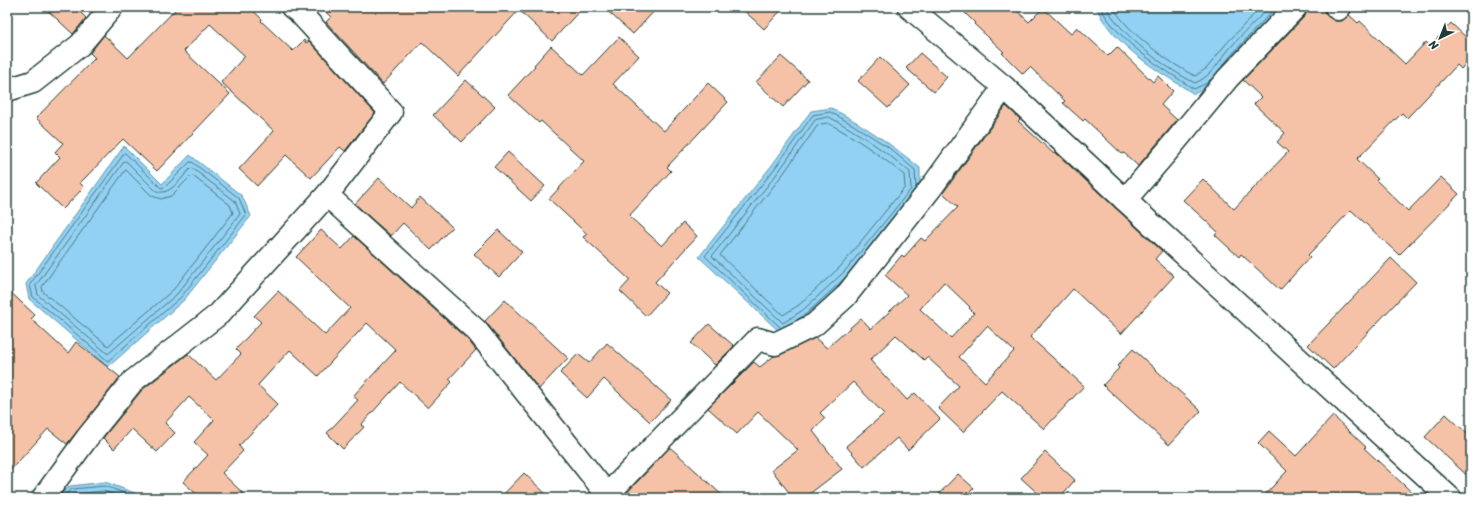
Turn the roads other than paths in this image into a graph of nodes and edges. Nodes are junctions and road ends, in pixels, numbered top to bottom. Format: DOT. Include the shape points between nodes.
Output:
graph roads {
  1 [pos="112,7"];
  2 [pos="292,7"];
  3 [pos="909,7"];
  4 [pos="1296,7"];
  5 [pos="1336,7"];
  6 [pos="1340,7"];
  7 [pos="1004,86"];
  8 [pos="7,90"];
  9 [pos="327,195"];
  10 [pos="1125,200"];
  11 [pos="609,496"];
  12 [pos="43,498"];
  13 [pos="1450,498"];
  1 -- 8 [label="street" via="80,46 33,82"];
  2 -- 9 [label="street" via="300,12 392,112"];
  3 -- 7 [label="street"];
  4 -- 10 [label="street" via="1228,78"];
  5 -- 6 [label="street"];
  7 -- 10 [label="street"];
  7 -- 11 [label="street" via="931,188 845,297 814,325 775,344 758,339"];
  9 -- 11 [label="street" via="477,331"];
  9 -- 12 [label="street" via="219,314 133,381"];
  10 -- 13 [label="street"];
}
